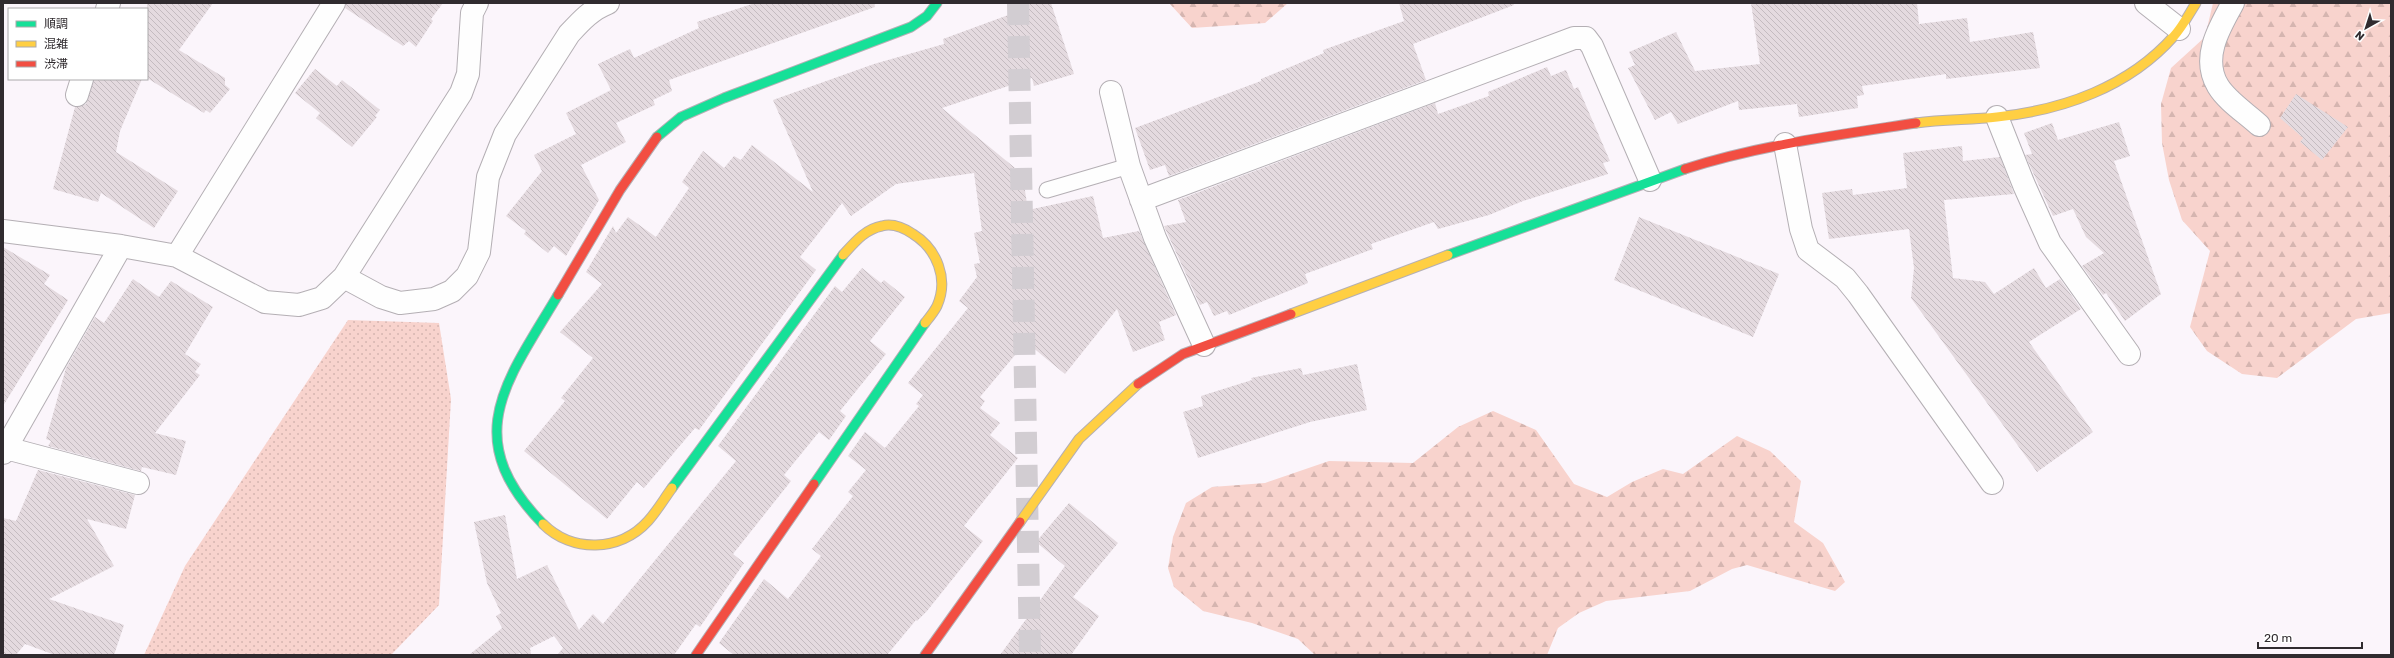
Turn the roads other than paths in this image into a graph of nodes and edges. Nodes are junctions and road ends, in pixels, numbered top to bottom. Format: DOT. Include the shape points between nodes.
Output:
graph roads {
  1 [pos="334,3"];
  2 [pos="477,3"];
  3 [pos="608,3"];
  4 [pos="937,3"];
  5 [pos="2146,3"];
  6 [pos="2196,3"];
  7 [pos="2233,3"];
  8 [pos="2179,29"];
  9 [pos="1111,92"];
  10 [pos="1997,117"];
  11 [pos="2258,125"];
  12 [pos="1786,144"];
  13 [pos="1129,166"];
  14 [pos="1650,180"];
  15 [pos="1046,190"];
  16 [pos="1141,200"];
  17 [pos="3,231"];
  18 [pos="121,246"];
  19 [pos="177,256"];
  20 [pos="344,277"];
  21 [pos="1204,345"];
  22 [pos="2129,354"];
  23 [pos="5,450"];
  24 [pos="138,482"];
  25 [pos="1992,483"];
  26 [pos="696,655"];
  27 [pos="925,655"];
  1 -- 19 [label="street"];
  2 -- 20 [label="street" via="472,13 468,74 461,93"];
  3 -- 20 [label="street" via="582,19 569,34 505,134 488,177 479,252 467,276 452,292 434,299 400,303 381,297"];
  4 -- 26 [label="street" via="928,16 911,27 724,98 681,117 667,127 652,141 620,190 512,373 500,402 496,425 501,457 526,506 564,540 586,546 607,545 627,537 647,522 842,256 859,237 889,225 904,228 924,240 938,259 942,272 941,296 937,306"];
  5 -- 8 [label="street"];
  6 -- 8 [label="street"];
  7 -- 11 [label="street" via="2214,40 2211,56 2214,72 2218,86"];
  8 -- 10 [label="street" via="2166,46 2119,82 2058,107"];
  9 -- 13 [label="street"];
  10 -- 12 [label="street" via="1934,120"];
  10 -- 22 [label="street" via="2050,243"];
  12 -- 14 [label="street" via="1722,157"];
  12 -- 25 [label="street" via="1801,229 1808,250 1845,278 1858,294"];
  13 -- 15 [label="lane"];
  13 -- 16 [label="street"];
  14 -- 16 [label="street" via="1592,46 1586,38 1574,38"];
  14 -- 21 [label="street"];
  16 -- 21 [label="street" via="1155,238"];
  17 -- 18 [label="street"];
  18 -- 19 [label="street"];
  18 -- 23 [label="street"];
  19 -- 20 [label="street" via="265,302 299,305 322,298"];
  21 -- 27 [label="street" via="1183,354 1135,386 1079,439"];
  23 -- 24 [label="street"];
}
